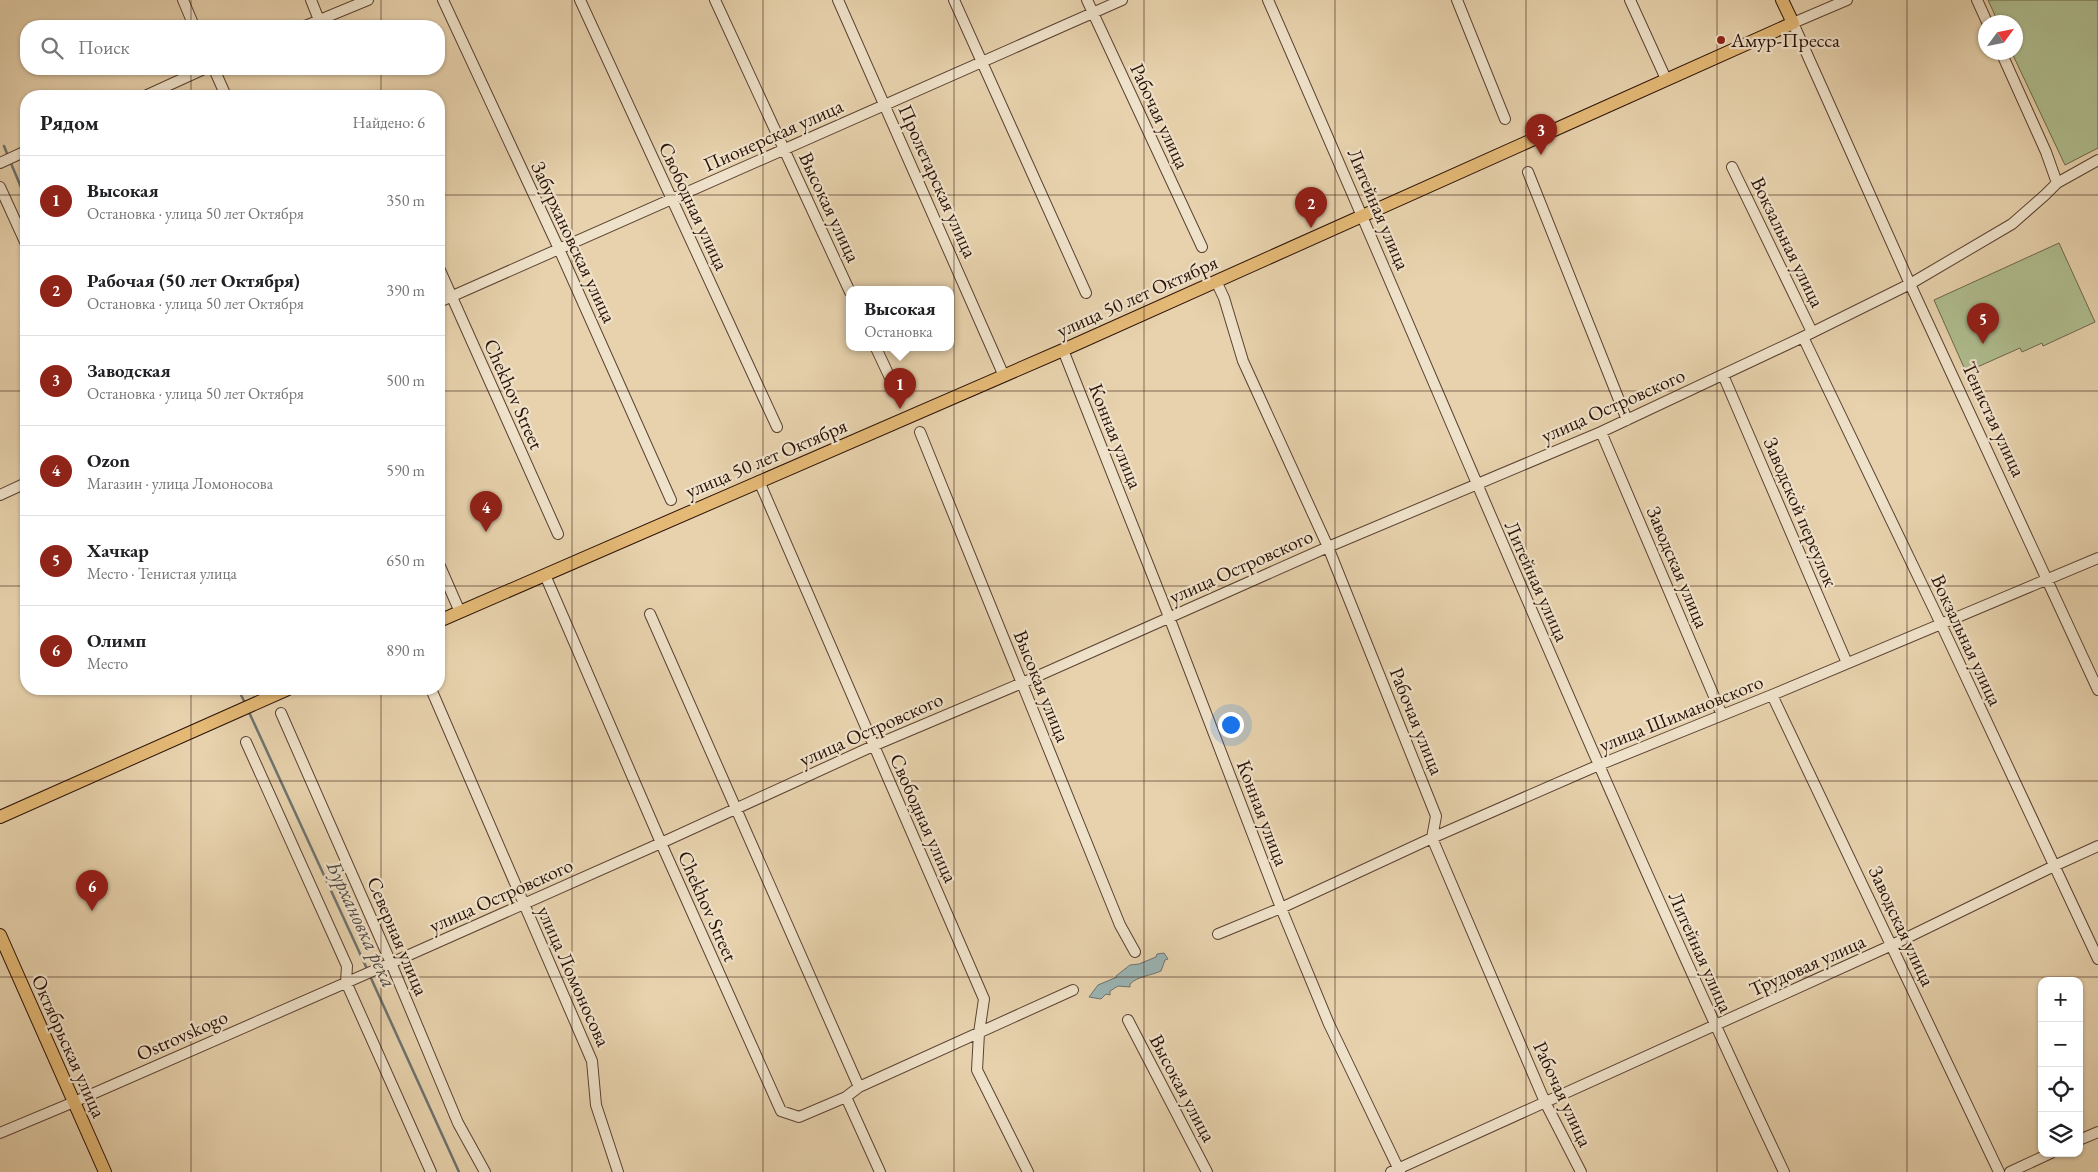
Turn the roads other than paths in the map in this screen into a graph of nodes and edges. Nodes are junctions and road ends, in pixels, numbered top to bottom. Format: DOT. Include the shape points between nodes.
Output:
graph roads {
  1 [pos="183,0"];
  2 [pos="310,0"];
  3 [pos="368,0"];
  4 [pos="443,0"];
  5 [pos="580,0"];
  6 [pos="715,0"];
  7 [pos="838,0"];
  8 [pos="954,0"];
  9 [pos="1087,0"];
  10 [pos="1122,0"];
  11 [pos="1268,0"];
  12 [pos="1458,0"];
  13 [pos="1630,0"];
  14 [pos="1782,0"];
  15 [pos="1847,0"];
  16 [pos="1977,0"];
  17 [pos="1093,13"];
  18 [pos="1984,15"];
  19 [pos="191,20"];
  20 [pos="320,20"];
  21 [pos="1793,23"];
  22 [pos="2005,60"];
  23 [pos="982,62"];
  24 [pos="191,75"];
  25 [pos="217,75"];
  26 [pos="1666,80"];
  27 [pos="158,90"];
  28 [pos="223,90"];
  29 [pos="886,104"];
  30 [pos="1505,119"];
  31 [pos="784,150"];
  32 [pos="20,154"];
  33 [pos="2098,160"];
  34 [pos="0,163"];
  35 [pos="1732,167"];
  36 [pos="1528,172"];
  37 [pos="2057,183"];
  38 [pos="0,187"];
  39 [pos="672,199"];
  40 [pos="1363,216"];
  41 [pos="20,231"];
  42 [pos="1202,246"];
  43 [pos="559,249"];
  44 [pos="445,281"];
  45 [pos="1216,281"];
  46 [pos="1910,284"];
  47 [pos="847,286"];
  48 [pos="1086,293"];
  49 [pos="452,296"];
  50 [pos="445,299"];
  51 [pos="1807,334"];
  52 [pos="1063,350"];
  53 [pos="877,351"];
  54 [pos="1723,375"];
  55 [pos="1004,376"];
  56 [pos="892,382"];
  57 [pos="1627,420"];
  58 [pos="777,427"];
  59 [pos="920,432"];
  60 [pos="1601,432"];
  61 [pos="760,481"];
  62 [pos="1476,484"];
  63 [pos="20,486"];
  64 [pos="0,495"];
  65 [pos="671,500"];
  66 [pos="558,534"];
  67 [pos="1328,547"];
  68 [pos="2098,558"];
  69 [pos="545,575"];
  70 [pos="445,578"];
  71 [pos="2048,579"];
  72 [pos="460,612"];
  73 [pos="650,614"];
  74 [pos="1169,617"];
  75 [pos="445,618"];
  76 [pos="1941,624"];
  77 [pos="1847,663"];
  78 [pos="1022,683"];
  79 [pos="2098,690"];
  80 [pos="267,695"];
  81 [pos="434,695"];
  82 [pos="1772,695"];
  83 [pos="282,713"];
  84 [pos="1722,715"];
  85 [pos="246,742"];
  86 [pos="873,746"];
  87 [pos="1600,765"];
  88 [pos="736,808"];
  89 [pos="0,816"];
  90 [pos="1432,838"];
  91 [pos="661,843"];
  92 [pos="2098,846"];
  93 [pos="2054,866"];
  94 [pos="523,904"];
  95 [pos="1280,908"];
  96 [pos="1218,934"];
  97 [pos="0,935"];
  98 [pos="1892,945"];
  99 [pos="1135,952"];
  100 [pos="2098,959"];
  101 [pos="391,963"];
  102 [pos="378,968"];
  103 [pos="350,980"];
  104 [pos="1073,990"];
  105 [pos="1128,1020"];
  106 [pos="1714,1026"];
  107 [pos="979,1033"];
  108 [pos="859,1087"];
  109 [pos="846,1097"];
  110 [pos="74,1102"];
  111 [pos="1545,1102"];
  112 [pos="0,1132"];
  113 [pos="2098,1132"];
  114 [pos="2083,1138"];
  115 [pos="2042,1157"];
  116 [pos="1396,1171"];
  117 [pos="105,1172"];
  118 [pos="431,1172"];
  119 [pos="485,1172"];
  120 [pos="618,1172"];
  121 [pos="880,1172"];
  122 [pos="1028,1172"];
  123 [pos="1207,1172"];
  124 [pos="1581,1172"];
  125 [pos="1784,1172"];
  126 [pos="1999,1172"];
  127 [pos="2010,1172"];
  1 -- 19 [label="street"];
  2 -- 20 [label="street"];
  3 -- 20 [label="street"];
  4 -- 43 [label="street, Забурхановская улица"];
  5 -- 39 [label="street, Свободная улица"];
  6 -- 31 [label="street, Высокая улица"];
  7 -- 29 [label="street, Пролетарская улица"];
  8 -- 23 [label="street"];
  9 -- 17 [label="street, Рабочая улица"];
  10 -- 17 [label="street, Пионерская улица"];
  11 -- 40 [label="street, Литейная улица"];
  12 -- 30 [label="street"];
  13 -- 26 [label="street"];
  14 -- 21 [label="main road, Тенистая улица"];
  15 -- 21 [label="street, улица 50 лет Октября"];
  16 -- 18 [label="street"];
  17 -- 23 [label="street, Пионерская улица"];
  17 -- 42 [label="street, Рабочая улица"];
  21 -- 26 [label="main road, улица 50 лет Октября"];
  21 -- 46 [label="street, Тенистая улица"];
  22 -- 37 [label="street"];
  23 -- 29 [label="street, Пионерская улица"];
  23 -- 48 [label="street"];
  24 -- 27 [label="street"];
  25 -- 28 [label="street"];
  26 -- 40 [label="main road, улица 50 лет Октября"];
  29 -- 31 [label="street, Пионерская улица"];
  29 -- 55 [label="street, Пролетарская улица"];
  31 -- 39 [label="street, Пионерская улица"];
  31 -- 47 [label="street, Высокая улица"];
  32 -- 34 [label="street"];
  33 -- 37 [label="street, улица Островского"];
  35 -- 51 [label="street, Вокзальная улица"];
  36 -- 57 [label="street"];
  37 -- 46 [label="street, улица Островского" via="2012,224"];
  38 -- 41 [label="street"];
  39 -- 43 [label="street, Пионерская улица"];
  39 -- 58 [label="street, Свободная улица"];
  40 -- 45 [label="main road, улица 50 лет Октября"];
  40 -- 62 [label="street, Литейная улица"];
  43 -- 49 [label="street, Пионерская улица"];
  43 -- 65 [label="street, Забурхановская улица"];
  44 -- 49 [label="street, Chekhov Street"];
  45 -- 52 [label="main road, улица 50 лет Октября"];
  45 -- 67 [label="street, Рабочая улица" via="1242,361"];
  46 -- 51 [label="street, улица Островского"];
  46 -- 71 [label="street, Тенистая улица"];
  49 -- 50 [label="street, Пионерская улица"];
  49 -- 66 [label="street, Chekhov Street"];
  51 -- 54 [label="street, улица Островского"];
  51 -- 76 [label="street, Вокзальная улица"];
  52 -- 55 [label="main road, улица 50 лет Октября"];
  52 -- 74 [label="street, Конная улица"];
  53 -- 56 [label="street"];
  54 -- 57 [label="street, улица Островского"];
  54 -- 77 [label="street, Заводской переулок"];
  55 -- 61 [label="main road, улица 50 лет Октября"];
  57 -- 60 [label="street, улица Островского"];
  59 -- 78 [label="street, Высокая улица"];
  60 -- 62 [label="street, улица Островского"];
  60 -- 84 [label="street, Заводская улица"];
  61 -- 69 [label="main road, улица 50 лет Октября"];
  61 -- 86 [label="street, Свободная улица"];
  62 -- 67 [label="street, улица Островского"];
  62 -- 87 [label="street, Литейная улица"];
  63 -- 64 [label="street"];
  67 -- 74 [label="street, улица Островского"];
  67 -- 90 [label="street, Рабочая улица" via="1436,816"];
  68 -- 71 [label="street, улица Шимановского"];
  69 -- 72 [label="main road, улица 50 лет Октября"];
  69 -- 91 [label="street, Chekhov Street"];
  70 -- 72 [label="street"];
  71 -- 76 [label="street, улица Шимановского"];
  71 -- 79 [label="street, Тенистая улица"];
  72 -- 75 [label="main road, улица 50 лет Октября"];
  73 -- 88 [label="street"];
  74 -- 78 [label="street, улица Островского"];
  74 -- 95 [label="street, Конная улица"];
  76 -- 77 [label="street, улица Шимановского"];
  76 -- 93 [label="street, Вокзальная улица"];
  77 -- 82 [label="street, улица Шимановского"];
  78 -- 86 [label="street, улица Островского"];
  78 -- 99 [label="street, Высокая улица" via="1120,925"];
  80 -- 89 [label="main road"];
  81 -- 94 [label="street, улица Ломоносова"];
  82 -- 84 [label="street, улица Шимановского"];
  82 -- 98 [label="street, Заводская улица"];
  83 -- 101 [label="street, Северная улица"];
  84 -- 87 [label="street, улица Шимановского"];
  85 -- 103 [label="street" via="347,966"];
  86 -- 88 [label="street, улица Островского"];
  86 -- 107 [label="street, Свободная улица" via="984,999"];
  87 -- 90 [label="street, улица Шимановского"];
  87 -- 106 [label="street, Литейная улица"];
  88 -- 91 [label="street, улица Островского"];
  88 -- 108 [label="street"];
  90 -- 95 [label="street, улица Шимановского"];
  90 -- 111 [label="street, Рабочая улица"];
  91 -- 94 [label="street, улица Островского"];
  91 -- 109 [label="street, Chekhov Street" via="781,1111 799,1117"];
  92 -- 93 [label="street, Трудовая улица"];
  93 -- 98 [label="street, Трудовая улица"];
  93 -- 100 [label="street, Вокзальная улица"];
  94 -- 101 [label="street, улица Островского"];
  94 -- 120 [label="street, улица Ломоносова" via="592,1061 596,1105"];
  95 -- 96 [label="street, улица Шимановского"];
  95 -- 116 [label="street, Конная улица"];
  97 -- 110 [label="main road, Октябрьская улица"];
  98 -- 106 [label="street, Трудовая улица"];
  98 -- 126 [label="street, Заводская улица"];
  101 -- 102 [label="street, улица Островского"];
  101 -- 119 [label="street, Северная улица" via="458,1123"];
  102 -- 103 [label="street, Ostrovskogo"];
  103 -- 110 [label="street, Ostrovskogo"];
  103 -- 118 [label="street"];
  104 -- 107 [label="street, Chekhov Street"];
  105 -- 123 [label="street, Высокая улица"];
  106 -- 111 [label="street, Трудовая улица"];
  106 -- 125 [label="street, Литейная улица"];
  107 -- 108 [label="street, Chekhov Street"];
  107 -- 122 [label="street, Свободная улица" via="977,1070"];
  108 -- 109 [label="street, Chekhov Street"];
  109 -- 121 [label="street"];
  110 -- 112 [label="street, Ostrovskogo"];
  110 -- 117 [label="main road, Октябрьская улица"];
  111 -- 116 [label="street, Трудовая улица"];
  111 -- 124 [label="street, Рабочая улица"];
  113 -- 114 [label="street"];
  115 -- 127 [label="street"];
}
